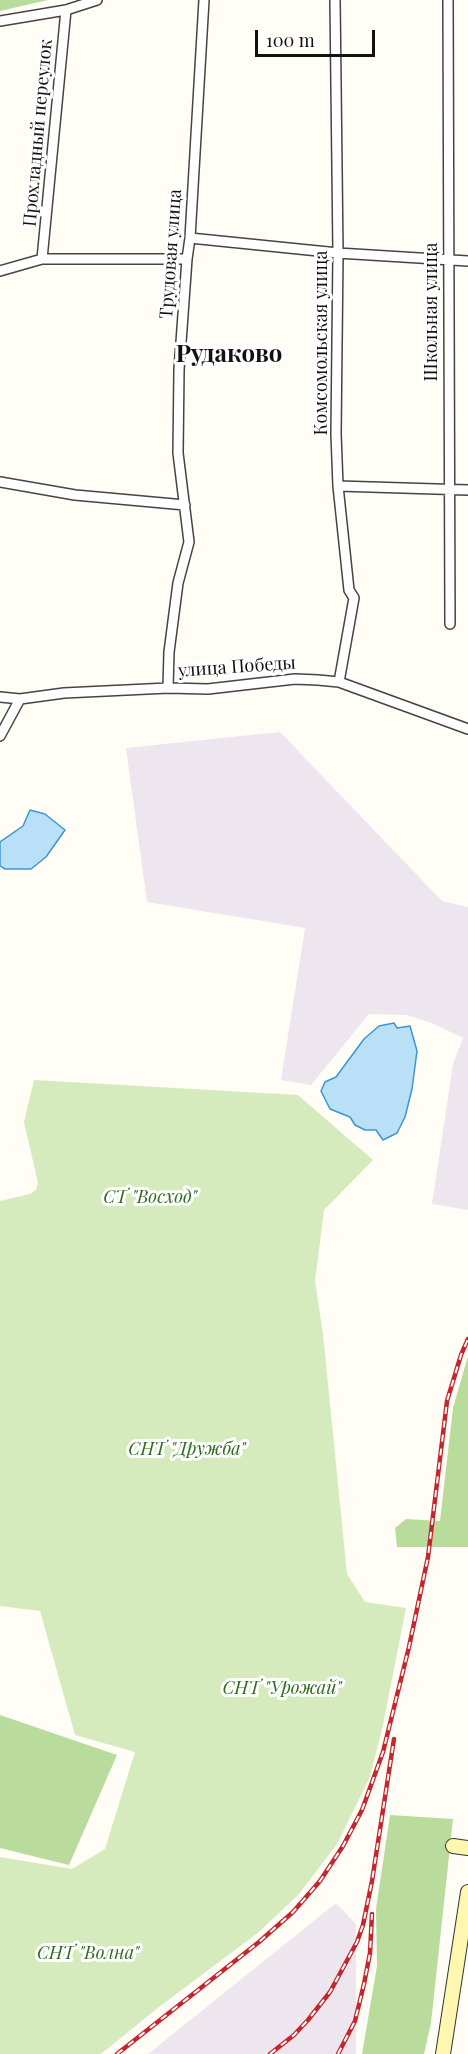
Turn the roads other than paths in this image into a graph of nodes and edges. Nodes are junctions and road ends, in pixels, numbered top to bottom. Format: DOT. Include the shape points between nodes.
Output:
graph roads {
  1 [pos="97,0"];
  2 [pos="204,0"];
  3 [pos="335,0"];
  4 [pos="448,0"];
  5 [pos="66,10"];
  6 [pos="0,21"];
  7 [pos="190,238"];
  8 [pos="338,253"];
  9 [pos="187,259"];
  10 [pos="42,260"];
  11 [pos="447,260"];
  12 [pos="468,261"];
  13 [pos="0,271"];
  14 [pos="0,482"];
  15 [pos="339,486"];
  16 [pos="448,489"];
  17 [pos="468,490"];
  18 [pos="185,505"];
  19 [pos="450,624"];
  20 [pos="339,682"];
  21 [pos="168,688"];
  22 [pos="0,697"];
  23 [pos="20,699"];
  24 [pos="468,729"];
  25 [pos="0,736"];
  26 [pos="453,1846"];
  27 [pos="468,1848"];
  28 [pos="468,1892"];
  29 [pos="443,2054"];
  1 -- 5 [label="street"];
  2 -- 7 [label="street, Трудовая улица"];
  3 -- 8 [label="street, Комсомольская улица"];
  4 -- 11 [label="street, Школьная улица"];
  5 -- 6 [label="street"];
  5 -- 10 [label="street, Прохладный переулок"];
  7 -- 8 [label="street"];
  7 -- 9 [label="street, Трудовая улица"];
  8 -- 11 [label="street"];
  8 -- 15 [label="street, Комсомольская улица"];
  9 -- 10 [label="street"];
  9 -- 18 [label="street, Трудовая улица" via="178,441"];
  10 -- 13 [label="street"];
  11 -- 12 [label="street"];
  11 -- 16 [label="street, Школьная улица"];
  14 -- 18 [label="street" via="75,495"];
  15 -- 16 [label="street"];
  15 -- 20 [label="street, Комсомольская улица" via="349,590 354,598"];
  16 -- 17 [label="street"];
  16 -- 19 [label="street, Школьная улица"];
  18 -- 21 [label="street, Трудовая улица" via="189,542 178,583"];
  20 -- 21 [label="street, улица Победы" via="295,679 208,689"];
  20 -- 24 [label="street, улица Победы"];
  21 -- 23 [label="street, улица Победы"];
  22 -- 23 [label="street, улица Победы"];
  23 -- 25 [label="street"];
  26 -- 27 [label="street"];
  28 -- 29 [label="street"];
}
